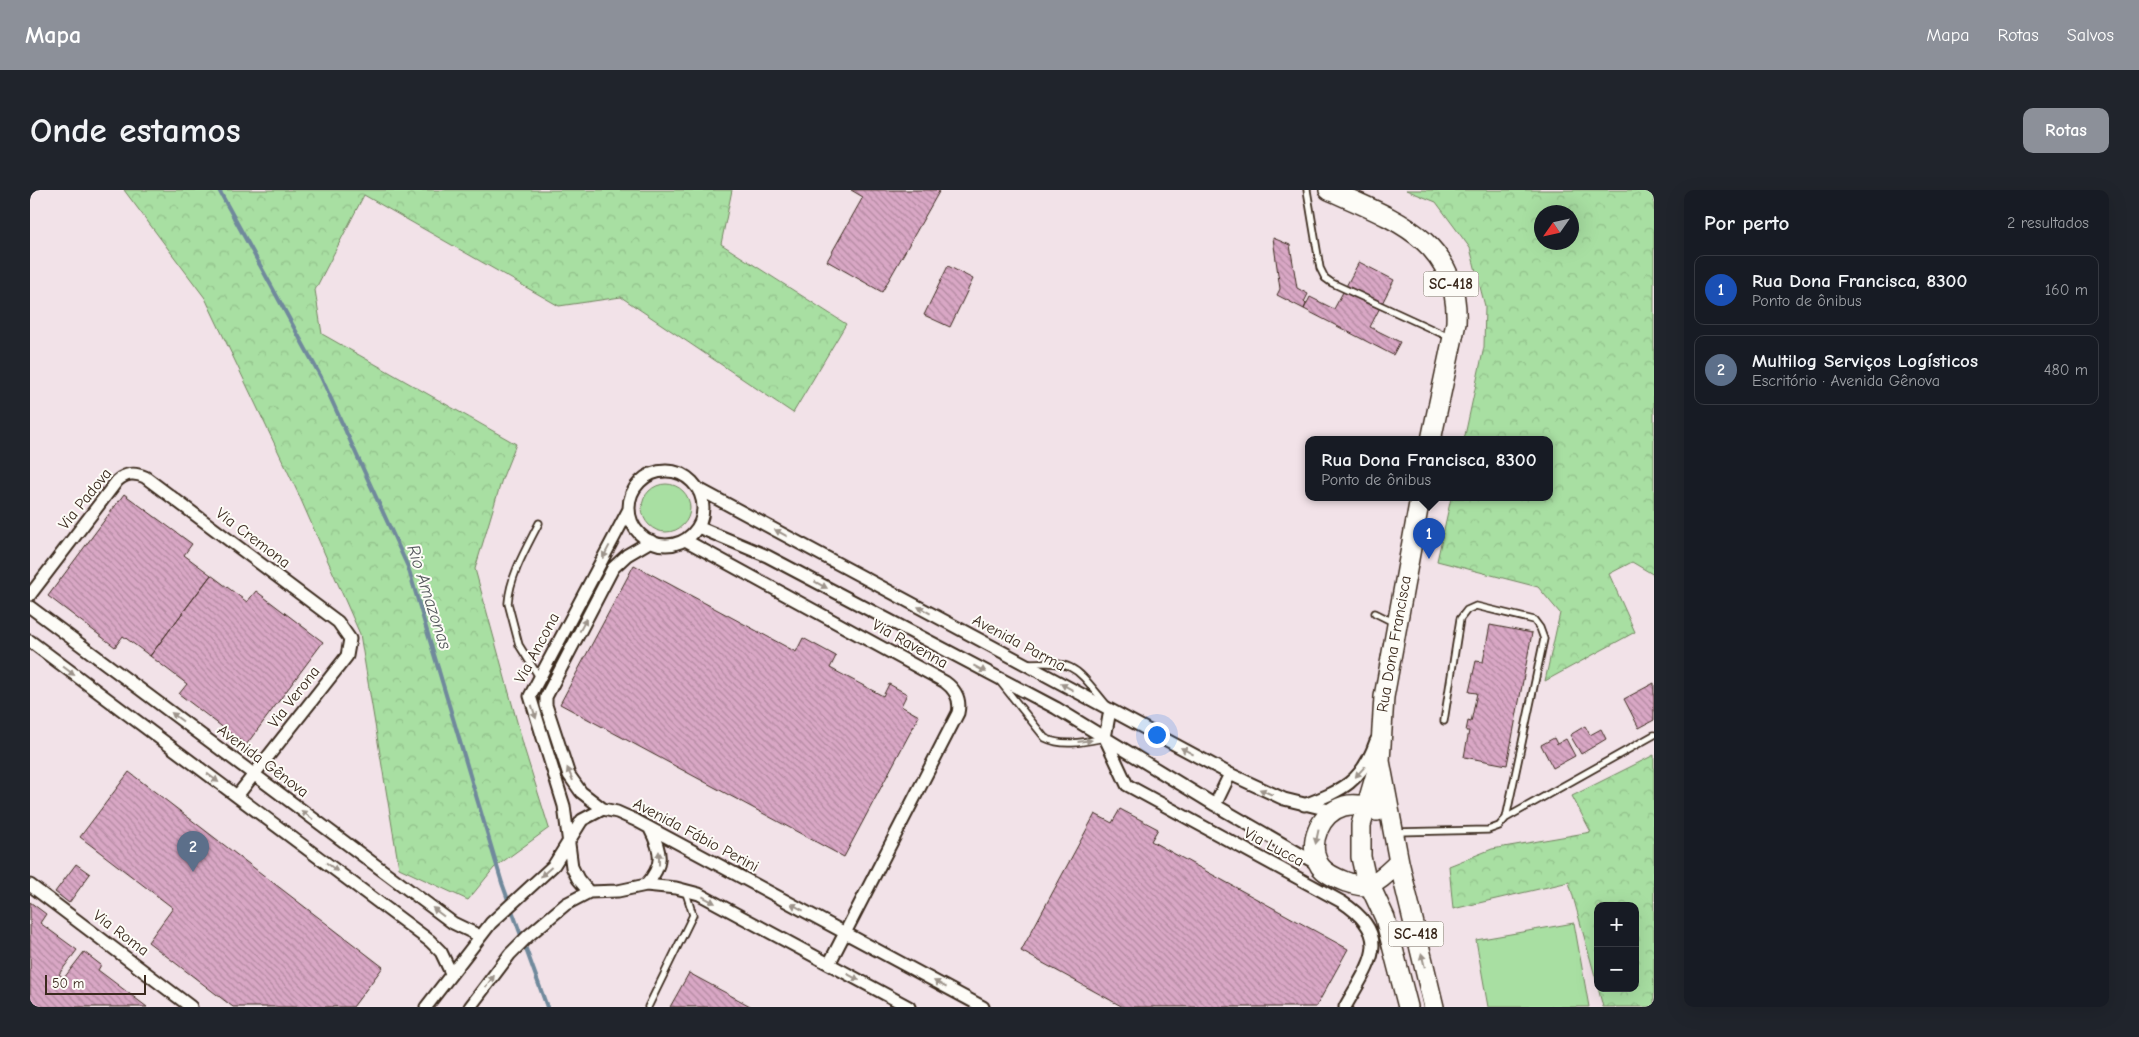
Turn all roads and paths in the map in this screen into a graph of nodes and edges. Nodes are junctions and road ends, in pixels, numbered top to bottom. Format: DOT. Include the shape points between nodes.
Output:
graph roads {
  1 [pos="1307,190"];
  2 [pos="1329,190"];
  3 [pos="1453,338"];
  4 [pos="1432,436"];
  5 [pos="129,473"];
  6 [pos="697,488"];
  7 [pos="1419,501"];
  8 [pos="630,509"];
  9 [pos="539,523"];
  10 [pos="698,527"];
  11 [pos="685,540"];
  12 [pos="651,541"];
  13 [pos="30,594"];
  14 [pos="30,608"];
  15 [pos="1375,613"];
  16 [pos="1397,624"];
  17 [pos="350,639"];
  18 [pos="30,641"];
  19 [pos="1022,663"];
  20 [pos="539,677"];
  21 [pos="996,677"];
  22 [pos="1110,710"];
  23 [pos="1444,721"];
  24 [pos="1380,729"];
  25 [pos="1654,735"];
  26 [pos="1105,738"];
  27 [pos="1380,761"];
  28 [pos="254,774"];
  29 [pos="1230,774"];
  30 [pos="237,796"];
  31 [pos="1214,805"];
  32 [pos="1304,805"];
  33 [pos="1366,806"];
  34 [pos="603,809"];
  35 [pos="1333,810"];
  36 [pos="1506,818"];
  37 [pos="1392,826"];
  38 [pos="650,829"];
  39 [pos="570,840"];
  40 [pos="1399,862"];
  41 [pos="1320,866"];
  42 [pos="30,885"];
  43 [pos="646,885"];
  44 [pos="1369,885"];
  45 [pos="685,890"];
  46 [pos="589,892"];
  47 [pos="844,933"];
  48 [pos="480,936"];
  49 [pos="829,964"];
  50 [pos="452,973"];
  51 [pos="192,1007"];
  52 [pos="426,1007"];
  53 [pos="470,1007"];
  54 [pos="648,1007"];
  55 [pos="909,1007"];
  56 [pos="983,1007"];
  57 [pos="1345,1007"];
  58 [pos="1408,1007"];
  59 [pos="1434,1007"];
  1 -- 3 [label="lane" via="1320,268 1326,278"];
  2 -- 3 [label="main road, SC-418" via="1403,224 1428,245 1448,273 1454,291 1457,308"];
  3 -- 4 [label="main road, SC-418"];
  5 -- 13 [label="street, Via Padova" via="117,481"];
  5 -- 17 [label="street, Via Cremona" via="145,477 338,622"];
  6 -- 8 [label="street" via="681,474 660,471 635,489"];
  6 -- 10 [label="street" via="703,508"];
  19 -- 6 [label="street, Avenida Parma, one-way"];
  7 -- 16 [label="main road, Rua Dona Francisca"];
  8 -- 12 [label="street" via="636,528"];
  8 -- 20 [label="street, Via Ancona, one-way"];
  9 -- 20 [label="lane" via="521,558 508,602 519,645"];
  10 -- 11 [label="street"];
  10 -- 21 [label="street, one-way" via="767,556"];
  11 -- 12 [label="street" via="662,545"];
  11 -- 47 [label="street, Via Ravenna" via="946,682 959,700 958,713"];
  34 -- 12 [label="street, Via Ancona, one-way" via="581,792 569,775 546,697 613,568"];
  28 -- 14 [label="street, Avenida Gênova, one-way"];
  15 -- 16 [label="lane"];
  16 -- 24 [label="main road, Rua Dona Francisca"];
  17 -- 28 [label="street, Via Verona" via="347,656"];
  18 -- 30 [label="street, one-way"];
  22 -- 19 [label="street, Avenida Parma, one-way"];
  19 -- 22 [label="lane" via="1067,665 1086,680"];
  20 -- 39 [label="street, Via Ancona, one-way" via="530,700 564,806"];
  21 -- 26 [label="street"];
  21 -- 26 [label="lane, one-way" via="1045,738 1066,743"];
  22 -- 26 [label="street"];
  29 -- 22 [label="street, Avenida Parma, one-way"];
  23 -- 36 [label="lane" via="1460,619 1467,610 1476,606 1534,620 1544,639"];
  24 -- 27 [label="main road, Rua Dona Francisca"];
  24 -- 32 [label="street, one-way" via="1369,761 1360,773 1334,792"];
  25 -- 36 [label="lane"];
  26 -- 31 [label="street"];
  26 -- 57 [label="street, Via Lucca" via="1127,786 1342,902 1362,918 1374,940 1374,950"];
  27 -- 33 [label="main road, Rua Dona Francisca / SC-418"];
  27 -- 37 [label="main road, Rua Dona Francisca / SC-418"];
  28 -- 30 [label="street, Via Verona"];
  48 -- 28 [label="street, Avenida Gênova, one-way" via="453,923"];
  29 -- 31 [label="street"];
  32 -- 29 [label="street, Avenida Parma, one-way" via="1265,792"];
  30 -- 50 [label="street, one-way" via="430,941 441,952"];
  31 -- 41 [label="street"];
  32 -- 35 [label="street, Avenida Parma"];
  33 -- 35 [label="main road" via="1358,804"];
  33 -- 37 [label="main road"];
  33 -- 44 [label="main road, Rua Dona Francisca / SC-418" via="1360,843"];
  34 -- 38 [label="street, Avenida Fábio Perini" via="617,812"];
  34 -- 39 [label="street" via="582,820"];
  35 -- 41 [label="main road, one-way" via="1321,823 1315,837"];
  36 -- 37 [label="lane" via="1499,826 1488,830"];
  37 -- 40 [label="main road, Rua Dona Francisca / SC-418"];
  43 -- 38 [label="street, one-way" via="659,866 660,854"];
  47 -- 38 [label="street, Avenida Fábio Perini, one-way"];
  39 -- 46 [label="street" via="572,867"];
  39 -- 48 [label="street, one-way" via="554,865 498,914"];
  40 -- 44 [label="main road"];
  59 -- 40 [label="main road, Rua Dona Francisca / SC-418, one-way"];
  41 -- 44 [label="main road" via="1341,880"];
  42 -- 51 [label="street, Via Roma"];
  43 -- 45 [label="street"];
  43 -- 46 [label="street" via="618,891"];
  44 -- 58 [label="main road, Rua Dona Francisca / SC-418" via="1385,918"];
  45 -- 49 [label="street, one-way" via="699,894"];
  45 -- 54 [label="lane" via="693,914"];
  53 -- 46 [label="street, one-way" via="510,954 528,936 566,904"];
  47 -- 49 [label="street, Via Ravenna"];
  56 -- 47 [label="street, Avenida Fábio Perini, one-way"];
  48 -- 50 [label="street"];
  49 -- 55 [label="street, one-way"];
  50 -- 52 [label="street"];
}
